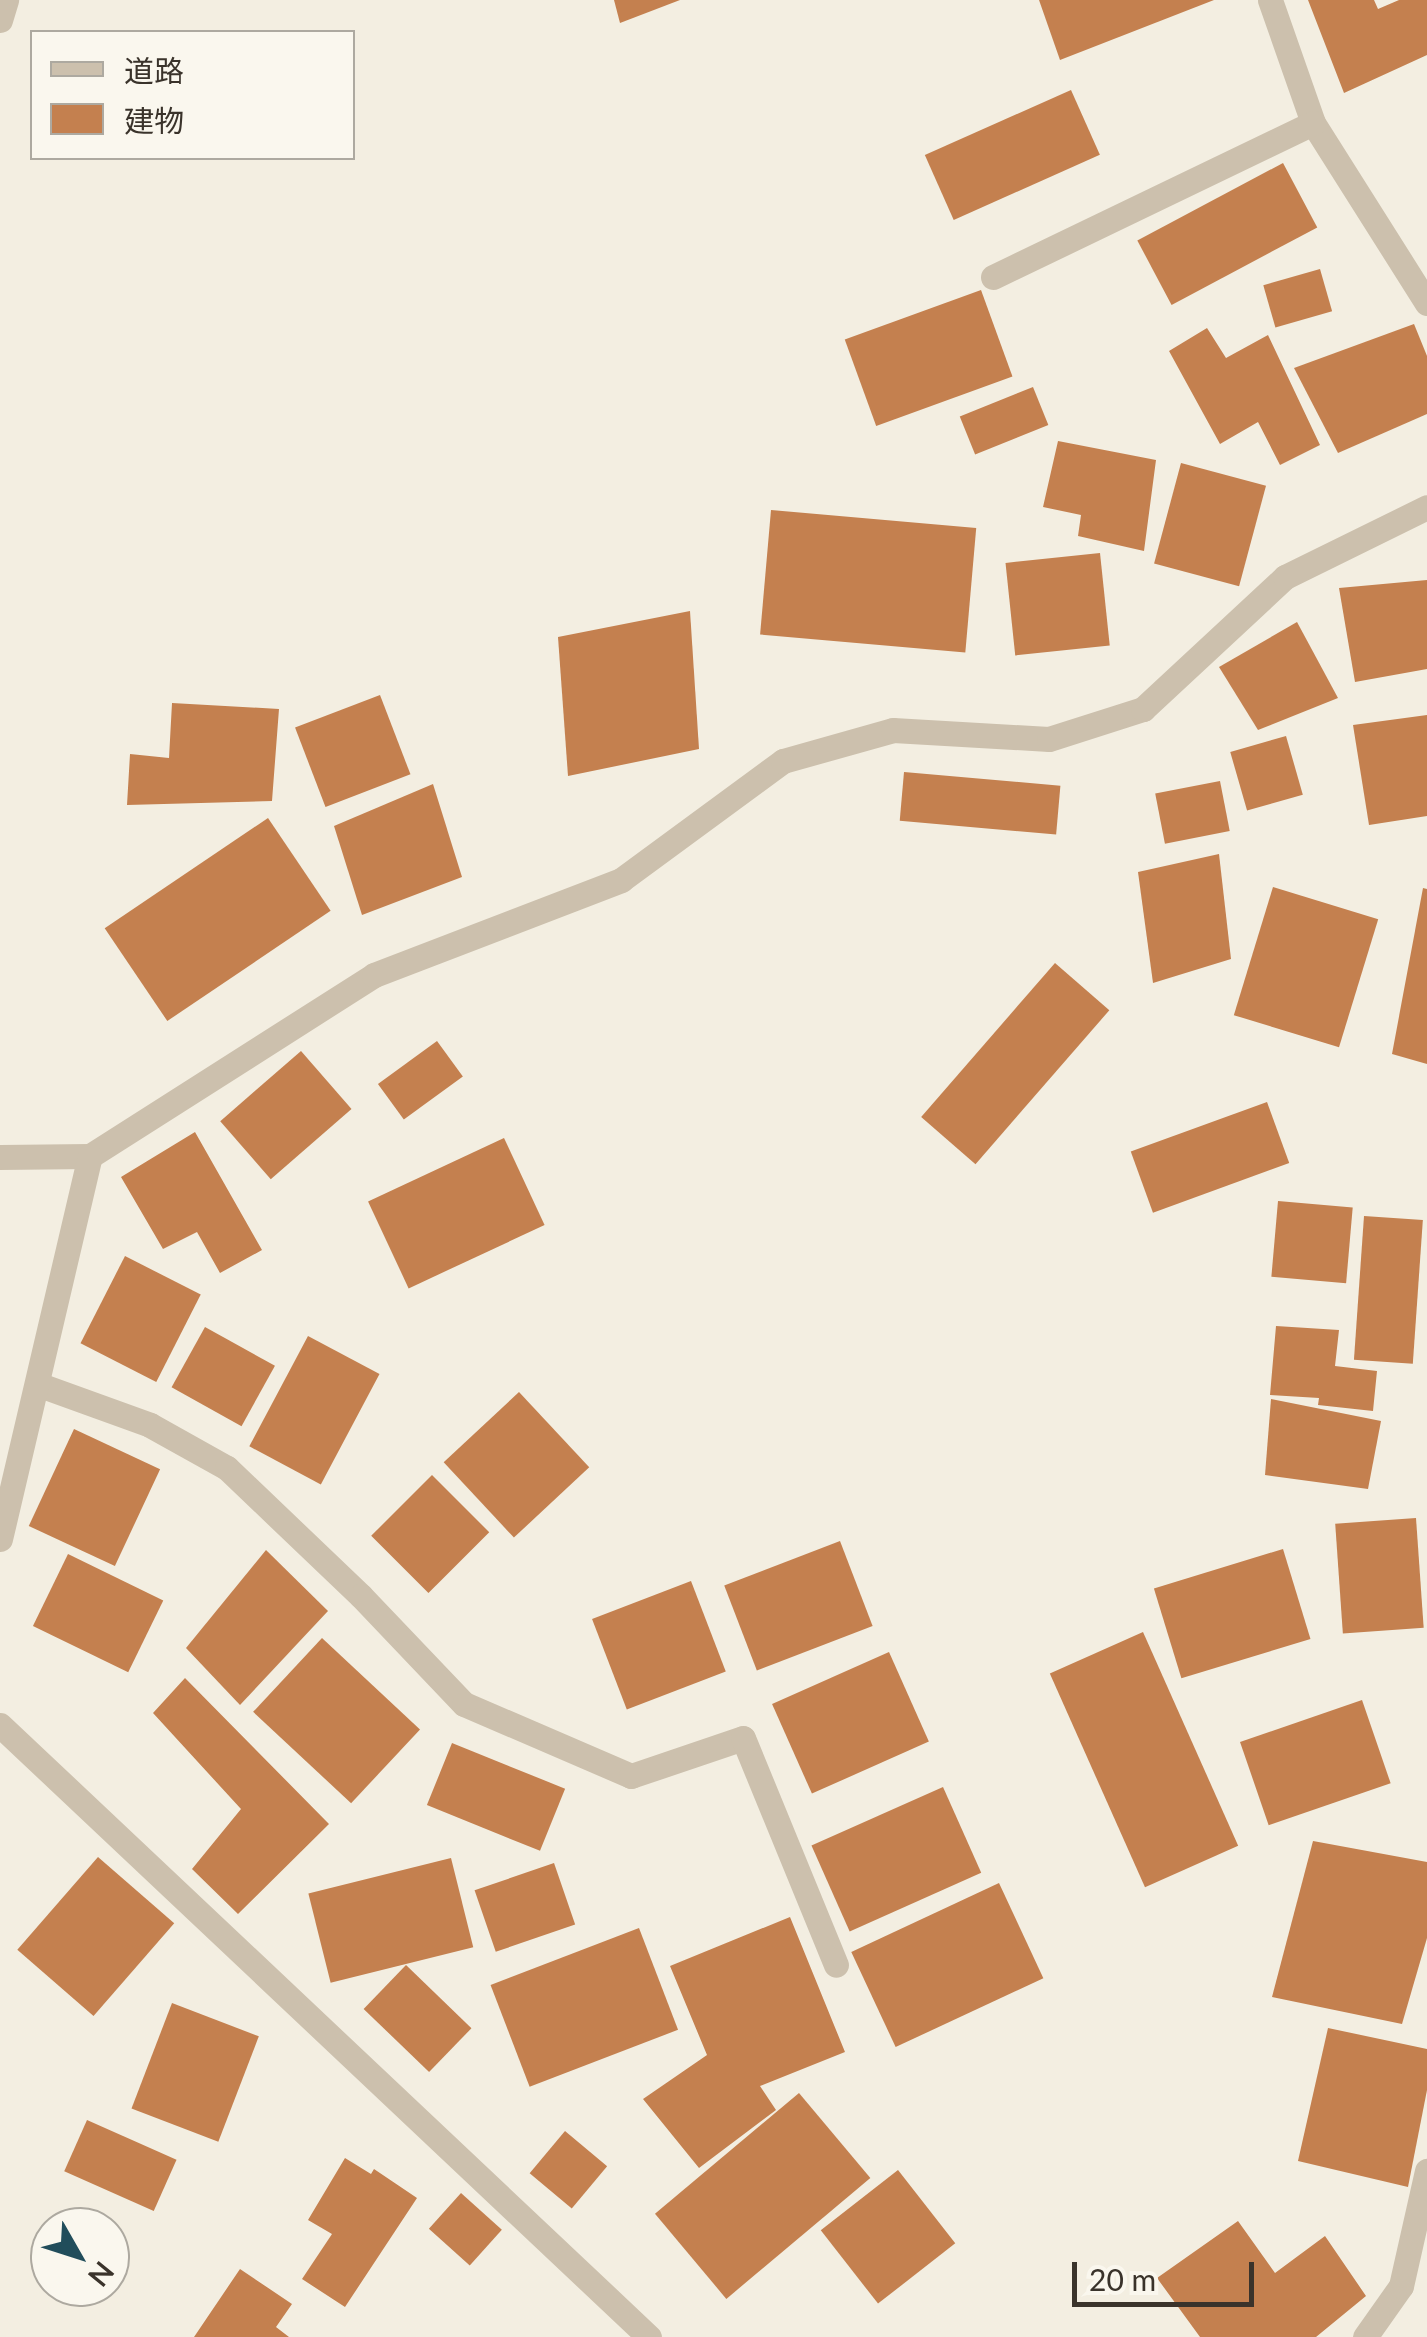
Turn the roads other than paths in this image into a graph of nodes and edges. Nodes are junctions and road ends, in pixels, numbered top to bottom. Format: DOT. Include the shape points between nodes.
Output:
graph roads {
  1 [pos="6,0"];
  2 [pos="1270,0"];
  3 [pos="0,20"];
  4 [pos="1313,123"];
  5 [pos="993,277"];
  6 [pos="1427,303"];
  7 [pos="1427,508"];
  8 [pos="90,1156"];
  9 [pos="0,1157"];
  10 [pos="36,1384"];
  11 [pos="0,1539"];
  12 [pos="0,1725"];
  13 [pos="836,1965"];
  14 [pos="1427,2172"];
  15 [pos="649,2337"];
  16 [pos="1364,2337"];
  1 -- 3 [label="street"];
  2 -- 4 [label="street"];
  4 -- 5 [label="street"];
  4 -- 6 [label="street"];
  7 -- 8 [label="street" via="1285,577 1143,709 1049,739 893,730 784,761 621,880 374,975"];
  8 -- 9 [label="street"];
  8 -- 10 [label="street"];
  10 -- 11 [label="street"];
  10 -- 13 [label="street" via="150,1424 227,1468 464,1704 630,1776 743,1738"];
  12 -- 15 [label="street"];
  14 -- 16 [label="street" via="1400,2286"];
}
